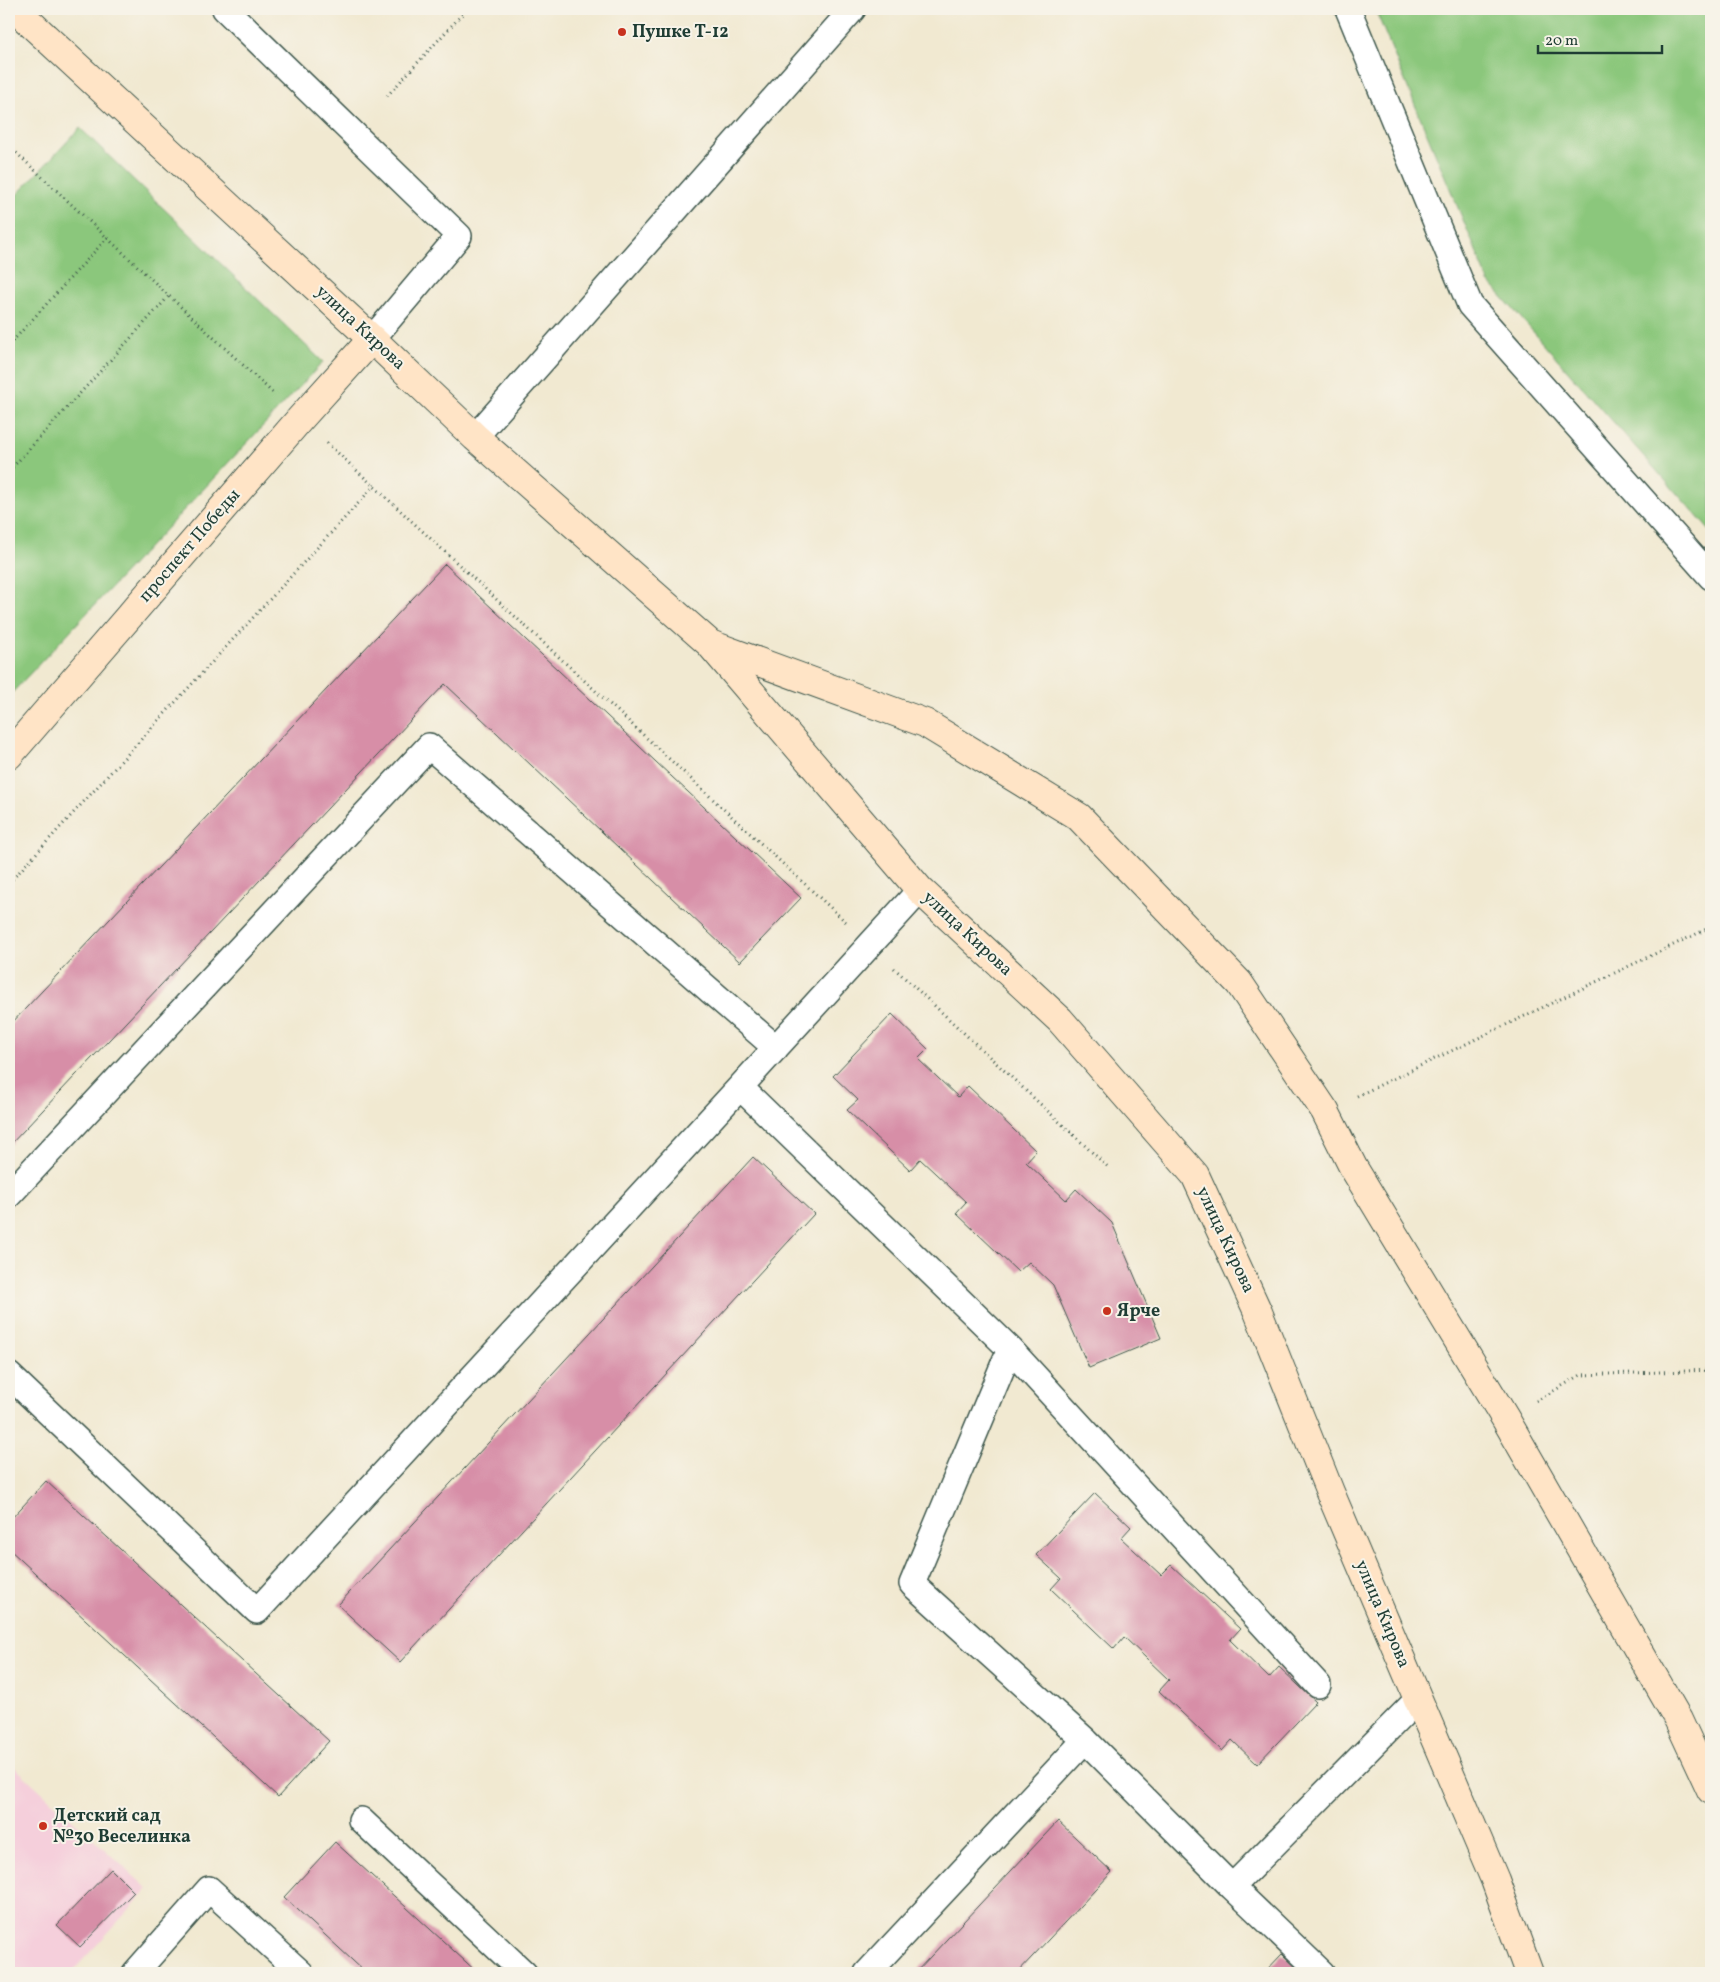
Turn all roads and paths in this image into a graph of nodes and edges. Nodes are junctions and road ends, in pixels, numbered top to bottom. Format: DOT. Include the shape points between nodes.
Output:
graph roads {
  1 [pos="225,9"];
  2 [pos="467,9"];
  3 [pos="853,9"];
  4 [pos="1348,9"];
  5 [pos="21,11"];
  6 [pos="387,96"];
  7 [pos="9,146"];
  8 [pos="108,237"];
  9 [pos="170,295"];
  10 [pos="372,339"];
  11 [pos="9,345"];
  12 [pos="300,419"];
  13 [pos="475,437"];
  14 [pos="9,471"];
  15 [pos="375,485"];
  16 [pos="1711,577"];
  17 [pos="709,643"];
  18 [pos="9,755"];
  19 [pos="9,883"];
  20 [pos="920,890"];
  21 [pos="1711,927"];
  22 [pos="870,945"];
  23 [pos="776,1048"];
  24 [pos="740,1086"];
  25 [pos="1325,1111"];
  26 [pos="1110,1168"];
  27 [pos="9,1195"];
  28 [pos="1010,1349"];
  29 [pos="1711,1370"];
  30 [pos="9,1375"];
  31 [pos="1505,1418"];
  32 [pos="1318,1685"];
  33 [pos="1418,1699"];
  34 [pos="1085,1740"];
  35 [pos="1711,1790"];
  36 [pos="361,1820"];
  37 [pos="1232,1887"];
  38 [pos="135,1973"];
  39 [pos="301,1973"];
  40 [pos="524,1973"];
  41 [pos="867,1973"];
  42 [pos="1322,1973"];
  43 [pos="1529,1973"];
  1 -- 10 [label="lane" via="459,236"];
  2 -- 6 [label="path"];
  3 -- 13 [label="lane"];
  4 -- 16 [label="lane" via="1470,305"];
  5 -- 10 [label="main road, улица Кирова"];
  7 -- 8 [label="path"];
  8 -- 9 [label="path"];
  8 -- 11 [label="path"];
  9 -- 12 [label="path"];
  9 -- 14 [label="path"];
  10 -- 12 [label="main road, проспект Победы"];
  10 -- 13 [label="main road, улица Кирова"];
  12 -- 15 [label="path"];
  12 -- 18 [label="main road, проспект Победы"];
  13 -- 17 [label="main road, улица Кирова"];
  15 -- 19 [label="path"];
  15 -- 22 [label="path"];
  17 -- 20 [label="main road, улица Кирова"];
  17 -- 25 [label="main road, улица Кирова" via="925,723 1079,817 1239,983"];
  20 -- 22 [label="lane"];
  20 -- 33 [label="main road, улица Кирова" via="1060,1020 1195,1175 1258,1312"];
  21 -- 25 [label="path"];
  22 -- 23 [label="lane"];
  22 -- 26 [label="path"];
  23 -- 24 [label="lane"];
  23 -- 27 [label="lane" via="429,746"];
  24 -- 28 [label="lane"];
  24 -- 30 [label="lane" via="257,1611"];
  25 -- 31 [label="main road, улица Кирова" via="1353,1167"];
  28 -- 32 [label="lane"];
  28 -- 34 [label="lane" via="912,1584"];
  29 -- 31 [label="path" via="1582,1375"];
  31 -- 35 [label="main road, улица Кирова" via="1678,1719"];
  33 -- 37 [label="lane"];
  33 -- 43 [label="main road, улица Кирова" via="1495,1880"];
  34 -- 37 [label="lane"];
  34 -- 41 [label="lane"];
  36 -- 40 [label="lane"];
  37 -- 42 [label="lane"];
  38 -- 39 [label="lane" via="209,1889"];
}
